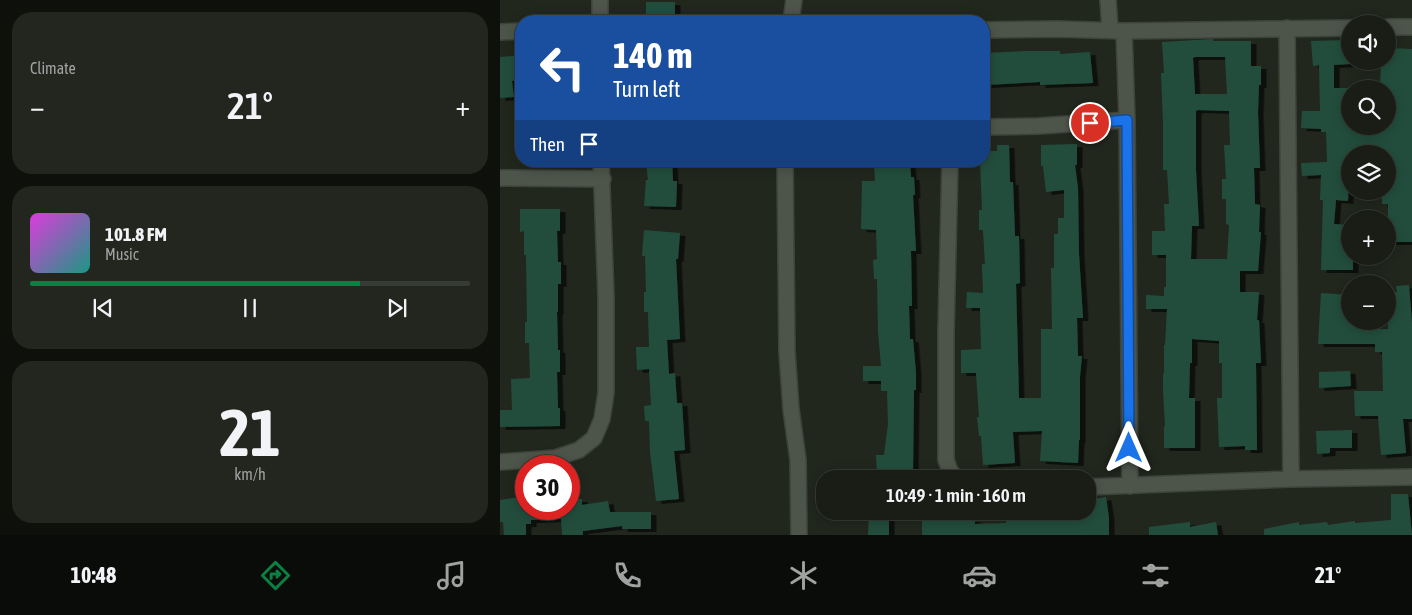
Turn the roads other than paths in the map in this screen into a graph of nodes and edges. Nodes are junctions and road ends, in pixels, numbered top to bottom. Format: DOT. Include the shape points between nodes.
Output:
graph roads {
  1 [pos="600,0"];
  2 [pos="794,0"];
  3 [pos="1108,0"];
  4 [pos="600,15"];
  5 [pos="792,15"];
  6 [pos="1396,27"];
  7 [pos="1412,27"];
  8 [pos="1287,28"];
  9 [pos="1341,28"];
  10 [pos="990,30"];
  11 [pos="1117,30"];
  12 [pos="515,31"];
  13 [pos="500,32"];
  14 [pos="1127,120"];
  15 [pos="990,127"];
  16 [pos="602,167"];
  17 [pos="788,167"];
  18 [pos="950,167"];
  19 [pos="500,178"];
  20 [pos="603,179"];
  21 [pos="500,462"];
  22 [pos="949,470"];
  23 [pos="1412,478"];
  24 [pos="1291,479"];
  25 [pos="1130,486"];
  26 [pos="1096,487"];
  27 [pos="799,535"];
  1 -- 4 [label="street"];
  2 -- 5 [label="street"];
  3 -- 11 [label="street"];
  6 -- 7 [label="street"];
  8 -- 9 [label="street"];
  8 -- 11 [label="street"];
  8 -- 24 [label="street"];
  10 -- 11 [label="street"];
  11 -- 14 [label="street"];
  12 -- 13 [label="street"];
  14 -- 15 [label="street"];
  14 -- 25 [label="street"];
  16 -- 20 [label="street"];
  17 -- 27 [label="street" via="787,352 798,460"];
  18 -- 22 [label="street" via="946,332 946,460"];
  19 -- 20 [label="street"];
  20 -- 21 [label="street" via="606,393 602,419 594,438 579,450 555,458"];
  23 -- 24 [label="street"];
  24 -- 25 [label="street"];
  25 -- 26 [label="street"];
}
